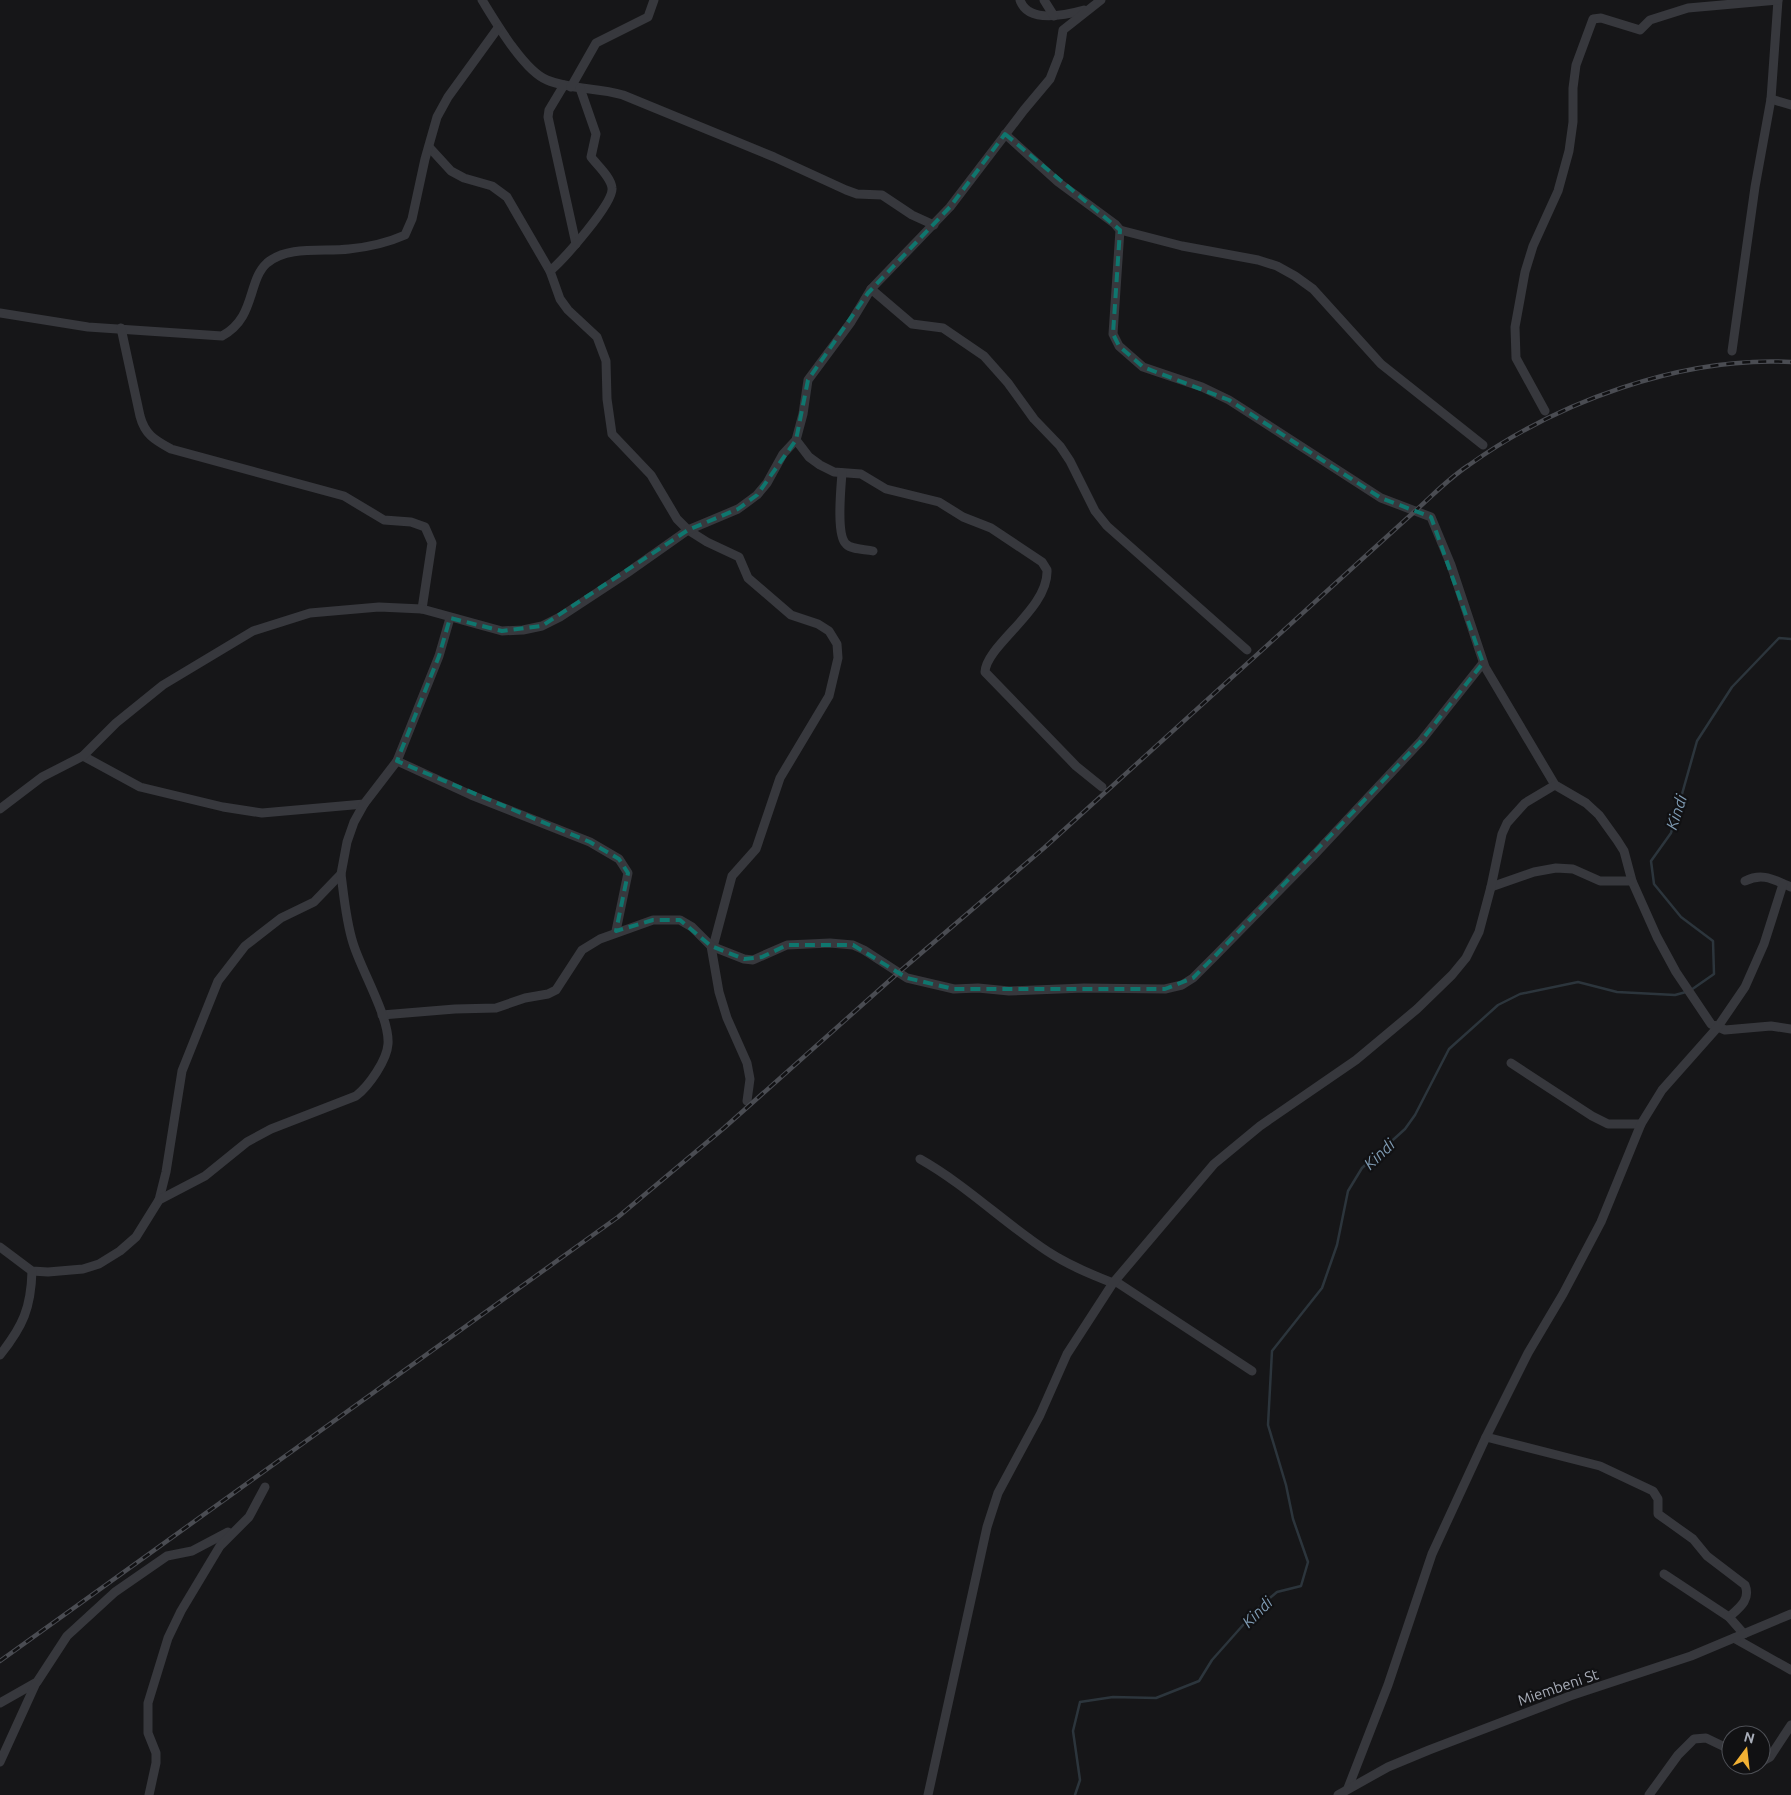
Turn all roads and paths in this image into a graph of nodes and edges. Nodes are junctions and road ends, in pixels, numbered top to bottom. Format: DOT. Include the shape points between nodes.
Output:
graph roads {
  1 [pos="482,0"];
  2 [pos="654,0"];
  3 [pos="1020,0"];
  4 [pos="1044,0"];
  5 [pos="1101,0"];
  6 [pos="1778,0"];
  7 [pos="1089,9"];
  8 [pos="1054,16"];
  9 [pos="498,28"];
  10 [pos="572,86"];
  11 [pos="1771,99"];
  12 [pos="1791,105"];
  13 [pos="1006,134"];
  14 [pos="429,147"];
  15 [pos="934,225"];
  16 [pos="1120,230"];
  17 [pos="576,244"];
  18 [pos="550,271"];
  19 [pos="871,289"];
  20 [pos="0,313"];
  21 [pos="122,328"];
  22 [pos="1732,350"];
  23 [pos="1545,411"];
  24 [pos="796,440"];
  25 [pos="1482,445"];
  26 [pos="842,473"];
  27 [pos="688,530"];
  28 [pos="873,551"];
  29 [pos="422,609"];
  30 [pos="450,618"];
  31 [pos="1247,650"];
  32 [pos="1483,663"];
  33 [pos="83,756"];
  34 [pos="397,761"];
  35 [pos="1555,785"];
  36 [pos="1102,787"];
  37 [pos="364,804"];
  38 [pos="0,809"];
  39 [pos="341,874"];
  40 [pos="1745,880"];
  41 [pos="1632,881"];
  42 [pos="1787,886"];
  43 [pos="1491,887"];
  44 [pos="616,931"];
  45 [pos="712,946"];
  46 [pos="382,1016"];
  47 [pos="1717,1028"];
  48 [pos="1791,1029"];
  49 [pos="1512,1063"];
  50 [pos="747,1101"];
  51 [pos="1641,1124"];
  52 [pos="920,1159"];
  53 [pos="159,1200"];
  54 [pos="0,1246"];
  55 [pos="32,1271"];
  56 [pos="1114,1282"];
  57 [pos="0,1355"];
  58 [pos="1252,1371"];
  59 [pos="1486,1437"];
  60 [pos="265,1487"];
  61 [pos="248,1517"];
  62 [pos="1664,1574"];
  63 [pos="1791,1614"];
  64 [pos="1729,1617"];
  65 [pos="1744,1634"];
  66 [pos="1734,1638"];
  67 [pos="1791,1670"];
  68 [pos="36,1682"];
  69 [pos="0,1703"];
  70 [pos="1791,1725"];
  71 [pos="1721,1745"];
  72 [pos="1771,1755"];
  73 [pos="0,1762"];
  74 [pos="1348,1788"];
  75 [pos="149,1795"];
  76 [pos="928,1795"];
  77 [pos="1338,1795"];
  78 [pos="1649,1795"];
  1 -- 9 [label="street"];
  2 -- 10 [label="street" via="648,17 596,43"];
  3 -- 8 [label="street" via="1030,12"];
  4 -- 8 [label="street"];
  5 -- 7 [label="street"];
  6 -- 11 [label="street"];
  6 -- 23 [label="street" via="1688,8 1650,20 1641,30 1601,18 1593,19 1576,65 1569,151 1558,191 1525,272 1515,327 1516,358"];
  7 -- 8 [label="street"];
  7 -- 13 [label="street" via="1063,30 1058,61 1050,80"];
  9 -- 10 [label="street" via="538,75"];
  9 -- 14 [label="street" via="448,97"];
  10 -- 15 [label="street" via="605,90 645,104 856,194 890,198 912,215"];
  10 -- 17 [label="street" via="548,116"];
  10 -- 17 [label="street" via="596,134 591,156 612,188 608,201"];
  11 -- 12 [label="street"];
  11 -- 22 [label="street"];
  13 -- 15 [label="street"];
  13 -- 16 [label="street" via="1058,182"];
  14 -- 18 [label="street" via="451,171 500,190"];
  14 -- 21 [label="street" via="412,219 404,235 385,243 349,250 286,254 268,262 262,269 244,314 222,336"];
  15 -- 19 [label="street"];
  16 -- 25 [label="street" via="1258,260 1295,276 1313,289 1388,370"];
  16 -- 32 [label="street" via="1115,340 1143,367 1230,400 1381,498 1430,518 1451,565"];
  17 -- 18 [label="street"];
  18 -- 27 [label="street" via="568,310 597,337 606,361 612,434 651,475 677,519"];
  19 -- 24 [label="street" via="808,380"];
  19 -- 31 [label="street" via="912,324 943,328 984,356 1060,446 1095,511 1107,526"];
  20 -- 21 [label="street" via="80,326"];
  21 -- 29 [label="street" via="143,429 150,437 171,448 344,496 384,520 426,527 432,543"];
  24 -- 26 [label="street" via="809,458 827,469"];
  24 -- 27 [label="street" via="783,454 757,496 738,509"];
  26 -- 28 [label="street" via="843,539 853,548"];
  26 -- 36 [label="street" via="861,474 886,489 939,502 991,528 1042,562 1047,570 1044,588 1020,625 988,660 984,672 1076,766"];
  27 -- 30 [label="street" via="542,626 502,631"];
  27 -- 45 [label="street" via="739,557 748,578 756,587 791,615 824,627 837,644 838,658 829,696 780,778 756,849 732,876"];
  29 -- 30 [label="street"];
  29 -- 33 [label="street" via="379,606 328,610 289,618 253,631 163,685 116,723"];
  30 -- 34 [label="street" via="439,656"];
  32 -- 35 [label="street"];
  32 -- 45 [label="street" via="1421,741 1316,854 1193,978 1182,984 1165,989 962,989 907,978 864,950 847,944 786,945 753,960"];
  33 -- 37 [label="street" via="140,787 223,807 262,812"];
  33 -- 38 [label="street" via="42,777"];
  34 -- 37 [label="street"];
  34 -- 44 [label="street" via="471,795 590,842 619,859 628,874"];
  35 -- 41 [label="street" via="1586,803 1599,815 1624,851"];
  35 -- 43 [label="street" via="1525,803 1507,823"];
  37 -- 39 [label="street" via="346,842"];
  39 -- 46 [label="street" via="348,927"];
  39 -- 53 [label="street" via="314,902 281,918 245,946 218,981 182,1071"];
  40 -- 42 [label="street" via="1759,875"];
  41 -- 43 [label="street" via="1600,881 1573,869 1556,868"];
  41 -- 47 [label="street" via="1676,972"];
  42 -- 47 [label="street" via="1745,987"];
  43 -- 56 [label="street" via="1473,946 1452,975 1356,1060 1252,1132 1214,1164"];
  44 -- 45 [label="street" via="653,920 680,920"];
  44 -- 46 [label="street" via="582,950 556,990 548,994 496,1008"];
  45 -- 50 [label="street" via="719,992 747,1063 750,1079"];
  46 -- 53 [label="street" via="388,1045 365,1089 356,1096 271,1129 247,1142 204,1176"];
  47 -- 48 [label="street" via="1771,1026"];
  47 -- 51 [label="street" via="1673,1076"];
  49 -- 51 [label="street" via="1608,1124"];
  51 -- 59 [label="street" via="1601,1222 1528,1353"];
  52 -- 56 [label="street" via="944,1172 1049,1253 1076,1268"];
  53 -- 55 [label="street" via="136,1237 99,1264 58,1271"];
  54 -- 55 [label="street"];
  55 -- 57 [label="street" via="25,1320"];
  56 -- 58 [label="street"];
  56 -- 76 [label="street" via="1067,1354 1040,1415 998,1493 987,1527"];
  59 -- 64 [label="street" via="1600,1466 1652,1491 1658,1501 1658,1514 1693,1539 1707,1556 1745,1585 1744,1602"];
  59 -- 74 [label="street" via="1432,1554 1388,1685"];
  60 -- 61 [label="street"];
  61 -- 68 [label="street" via="212,1542 192,1551 167,1556 115,1592 67,1636"];
  61 -- 75 [label="street" via="220,1546 168,1638 148,1703 148,1732 156,1753"];
  62 -- 64 [label="street"];
  63 -- 65 [label="street, Miembeni St"];
  64 -- 65 [label="street"];
  65 -- 66 [label="street, Miembeni St"];
  66 -- 67 [label="street"];
  66 -- 74 [label="street, Miembeni St" via="1683,1659 1503,1721 1388,1766"];
  68 -- 69 [label="street"];
  68 -- 73 [label="street"];
  70 -- 72 [label="street"];
  71 -- 78 [label="street" via="1706,1738 1694,1739"];
  74 -- 77 [label="street, Miembeni St"];
}
